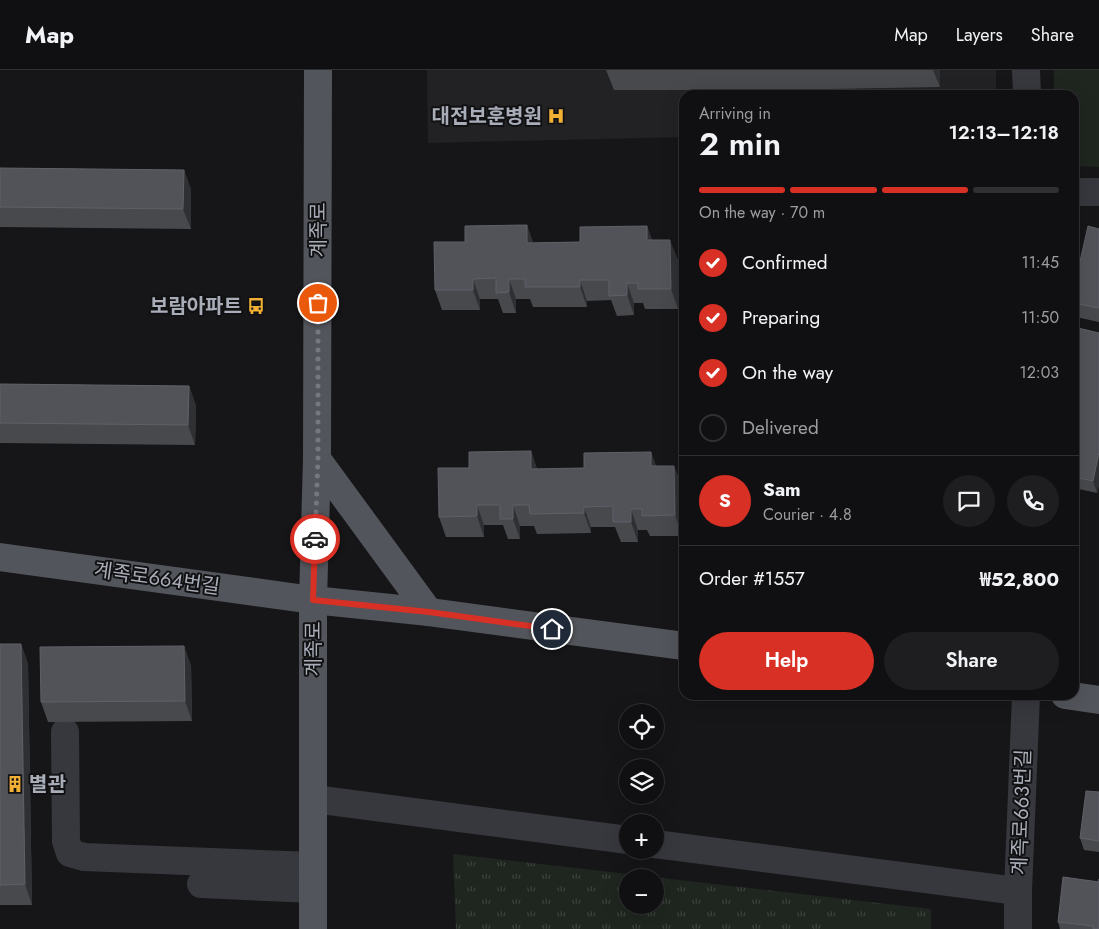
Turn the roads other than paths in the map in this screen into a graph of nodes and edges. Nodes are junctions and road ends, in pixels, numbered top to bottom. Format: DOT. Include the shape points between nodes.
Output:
graph roads {
  1 [pos="318,70"];
  2 [pos="1026,70"];
  3 [pos="1027,90"];
  4 [pos="1079,192"];
  5 [pos="1099,192"];
  6 [pos="318,459"];
  7 [pos="0,557"];
  8 [pos="313,600"];
  9 [pos="429,612"];
  10 [pos="679,645"];
  11 [pos="1079,697"];
  12 [pos="1026,700"];
  13 [pos="1099,700"];
  14 [pos="65,732"];
  15 [pos="314,799"];
  16 [pos="619,839"];
  17 [pos="664,845"];
  18 [pos="313,878"];
  19 [pos="201,884"];
  20 [pos="1018,891"];
  21 [pos="313,929"];
  22 [pos="1018,929"];
  1 -- 6 [label="main road, 계족로"];
  2 -- 3 [label="street"];
  4 -- 5 [label="street"];
  6 -- 8 [label="main road, 계족로"];
  6 -- 9 [label="main road"];
  7 -- 8 [label="main road, 계족로664번길"];
  8 -- 9 [label="main road"];
  8 -- 15 [label="main road, 계족로"];
  9 -- 10 [label="main road"];
  11 -- 13 [label="main road"];
  12 -- 20 [label="street, 계족로663번길"];
  14 -- 18 [label="street" via="66,841 70,853 84,857"];
  15 -- 16 [label="street"];
  15 -- 18 [label="main road, 계족로"];
  17 -- 20 [label="street"];
  18 -- 19 [label="street"];
  18 -- 21 [label="main road, 계족로"];
  20 -- 22 [label="street, 계족로663번길"];
}
